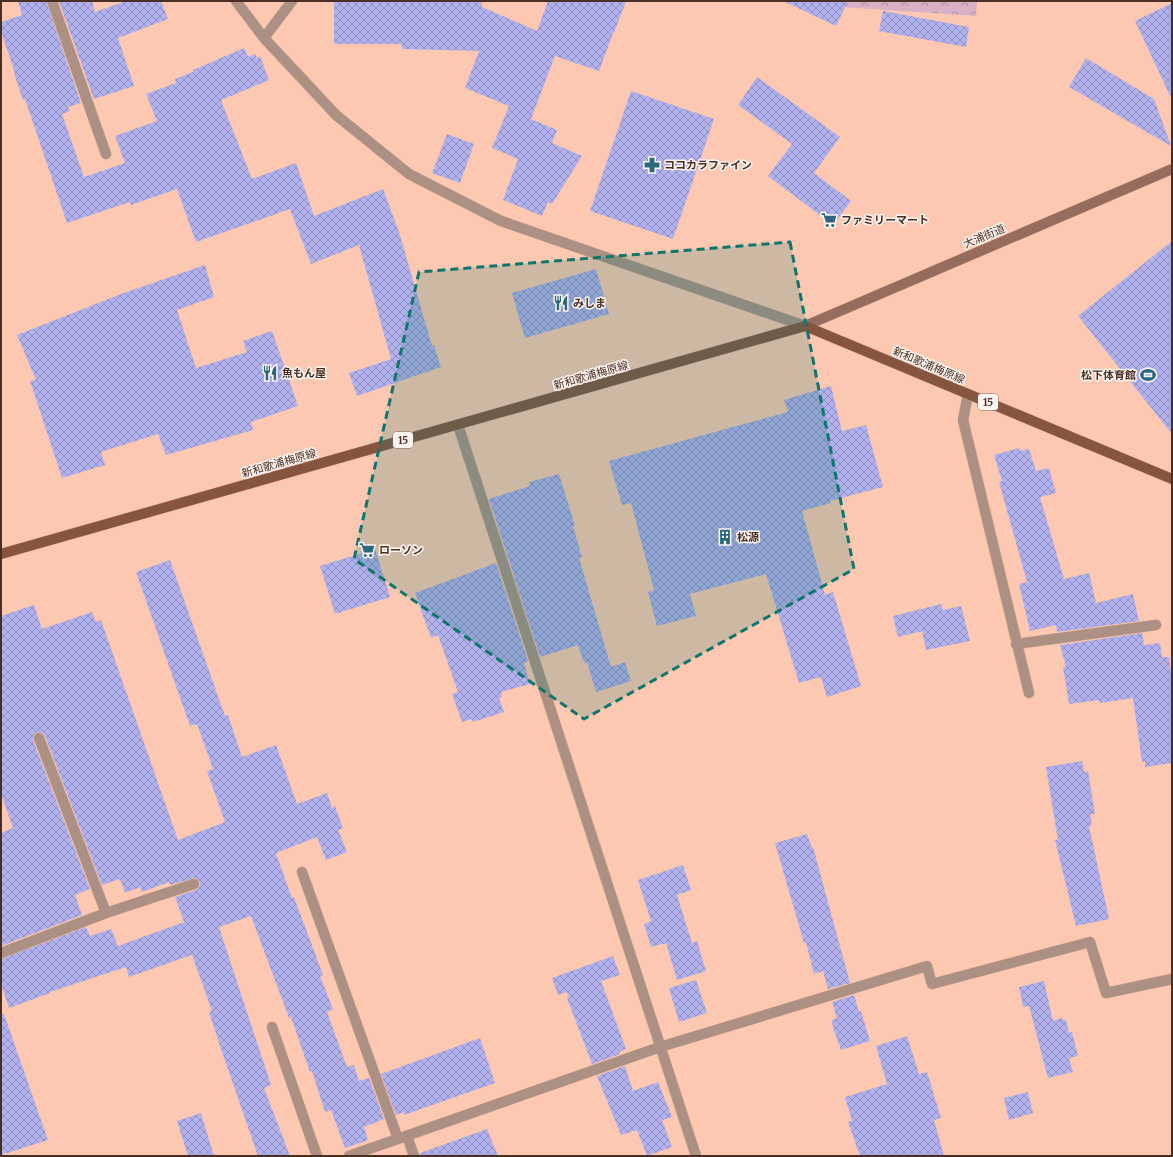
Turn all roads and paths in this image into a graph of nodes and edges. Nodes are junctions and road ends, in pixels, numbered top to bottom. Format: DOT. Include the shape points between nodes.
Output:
graph roads {
  1 [pos="52,1"];
  2 [pos="236,1"];
  3 [pos="292,1"];
  4 [pos="264,38"];
  5 [pos="106,154"];
  6 [pos="1172,169"];
  7 [pos="805,326"];
  8 [pos="968,394"];
  9 [pos="458,425"];
  10 [pos="1172,479"];
  11 [pos="1,554"];
  12 [pos="1156,625"];
  13 [pos="1016,644"];
  14 [pos="1029,693"];
  15 [pos="39,738"];
  16 [pos="302,872"];
  17 [pos="194,884"];
  18 [pos="106,913"];
  19 [pos="1,953"];
  20 [pos="1172,979"];
  21 [pos="272,1027"];
  22 [pos="660,1047"];
  23 [pos="403,1137"];
  24 [pos="318,1156"];
  25 [pos="349,1156"];
  26 [pos="414,1156"];
  27 [pos="696,1156"];
  1 -- 5 [label="street"];
  2 -- 4 [label="street"];
  3 -- 4 [label="street"];
  4 -- 7 [label="street" via="336,115 409,174 501,221"];
  6 -- 7 [label="street, 大浦街道"];
  7 -- 8 [label="main road, 新和歌浦梅原線 / 15"];
  7 -- 9 [label="main road, 新和歌浦梅原線 / 15"];
  8 -- 10 [label="main road, 新和歌浦梅原線 / 15"];
  8 -- 13 [label="street" via="963,420"];
  9 -- 11 [label="main road, 新和歌浦梅原線 / 15"];
  9 -- 22 [label="street"];
  12 -- 13 [label="street"];
  13 -- 14 [label="street"];
  15 -- 18 [label="street"];
  16 -- 23 [label="street"];
  17 -- 18 [label="street"];
  18 -- 19 [label="street"];
  20 -- 22 [label="street" via="1106,993 1090,942 932,984 928,966"];
  21 -- 24 [label="street"];
  22 -- 23 [label="street"];
  22 -- 27 [label="street"];
  23 -- 25 [label="street"];
  23 -- 26 [label="street"];
}
